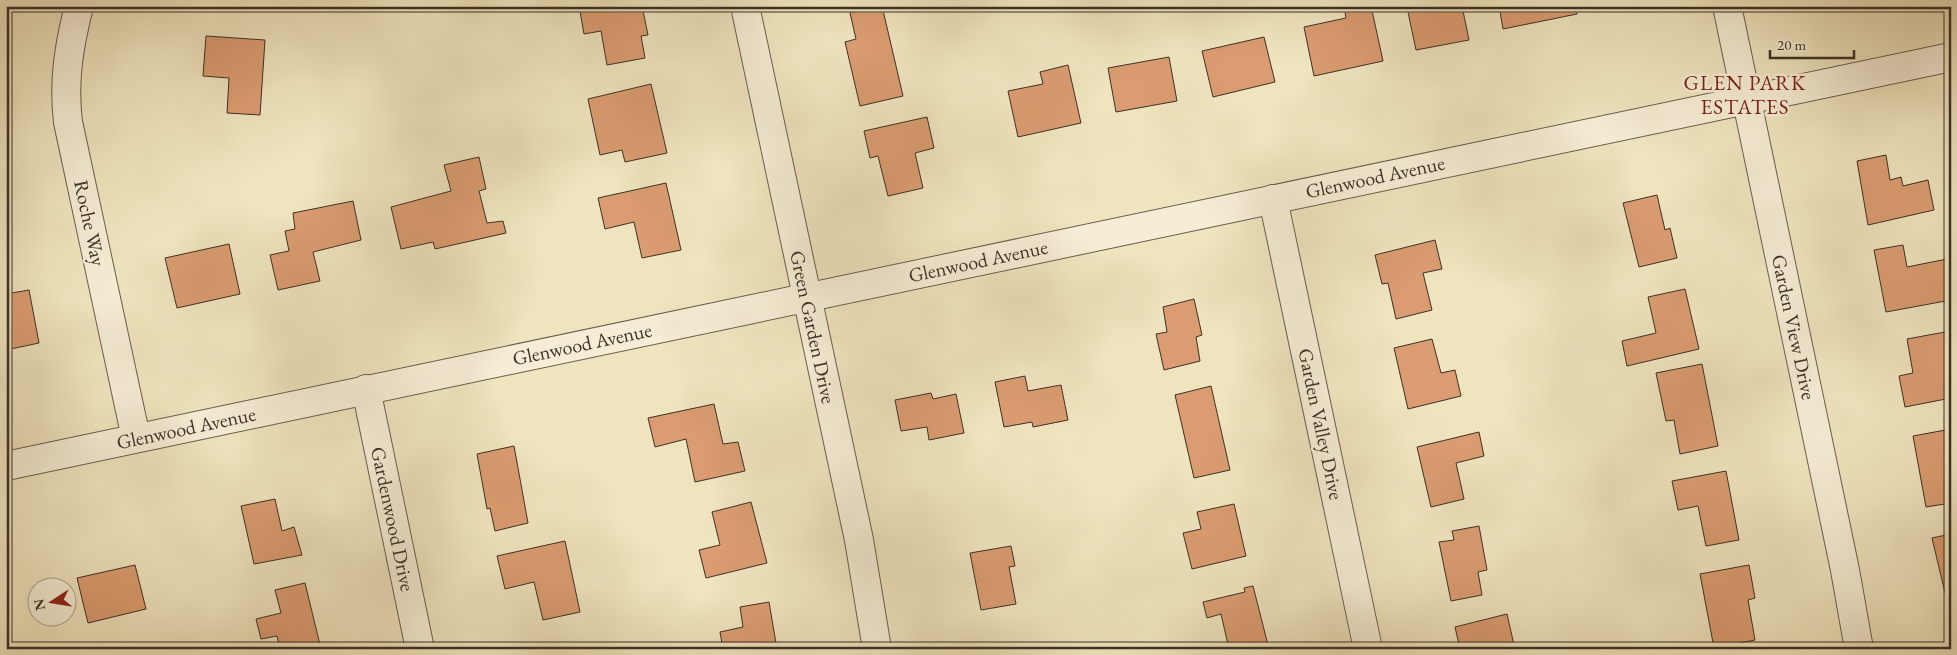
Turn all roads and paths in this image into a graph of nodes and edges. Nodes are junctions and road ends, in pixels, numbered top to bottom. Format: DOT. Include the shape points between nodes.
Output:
graph roads {
  1 [pos="79,6"];
  2 [pos="745,6"];
  3 [pos="1727,6"];
  4 [pos="1951,57"];
  5 [pos="1746,99"];
  6 [pos="1273,199"];
  7 [pos="807,297"];
  8 [pos="366,389"];
  9 [pos="136,438"];
  10 [pos="6,466"];
  11 [pos="420,649"];
  12 [pos="877,649"];
  13 [pos="1368,649"];
  14 [pos="1859,649"];
  1 -- 9 [label="street, Roche Way" via="68,50 68,122"];
  2 -- 7 [label="street, Green Garden Drive"];
  3 -- 5 [label="street, Garden View Drive"];
  4 -- 5 [label="street, Glenwood Avenue"];
  5 -- 6 [label="street, Glenwood Avenue"];
  5 -- 14 [label="street, Garden View Drive" via="1846,570"];
  6 -- 7 [label="street, Glenwood Avenue"];
  6 -- 13 [label="street, Garden Valley Drive"];
  7 -- 8 [label="street, Glenwood Avenue"];
  7 -- 12 [label="street, Green Garden Drive" via="859,540"];
  8 -- 9 [label="street, Glenwood Avenue"];
  8 -- 11 [label="street, Gardenwood Drive"];
  9 -- 10 [label="street, Glenwood Avenue"];
}
